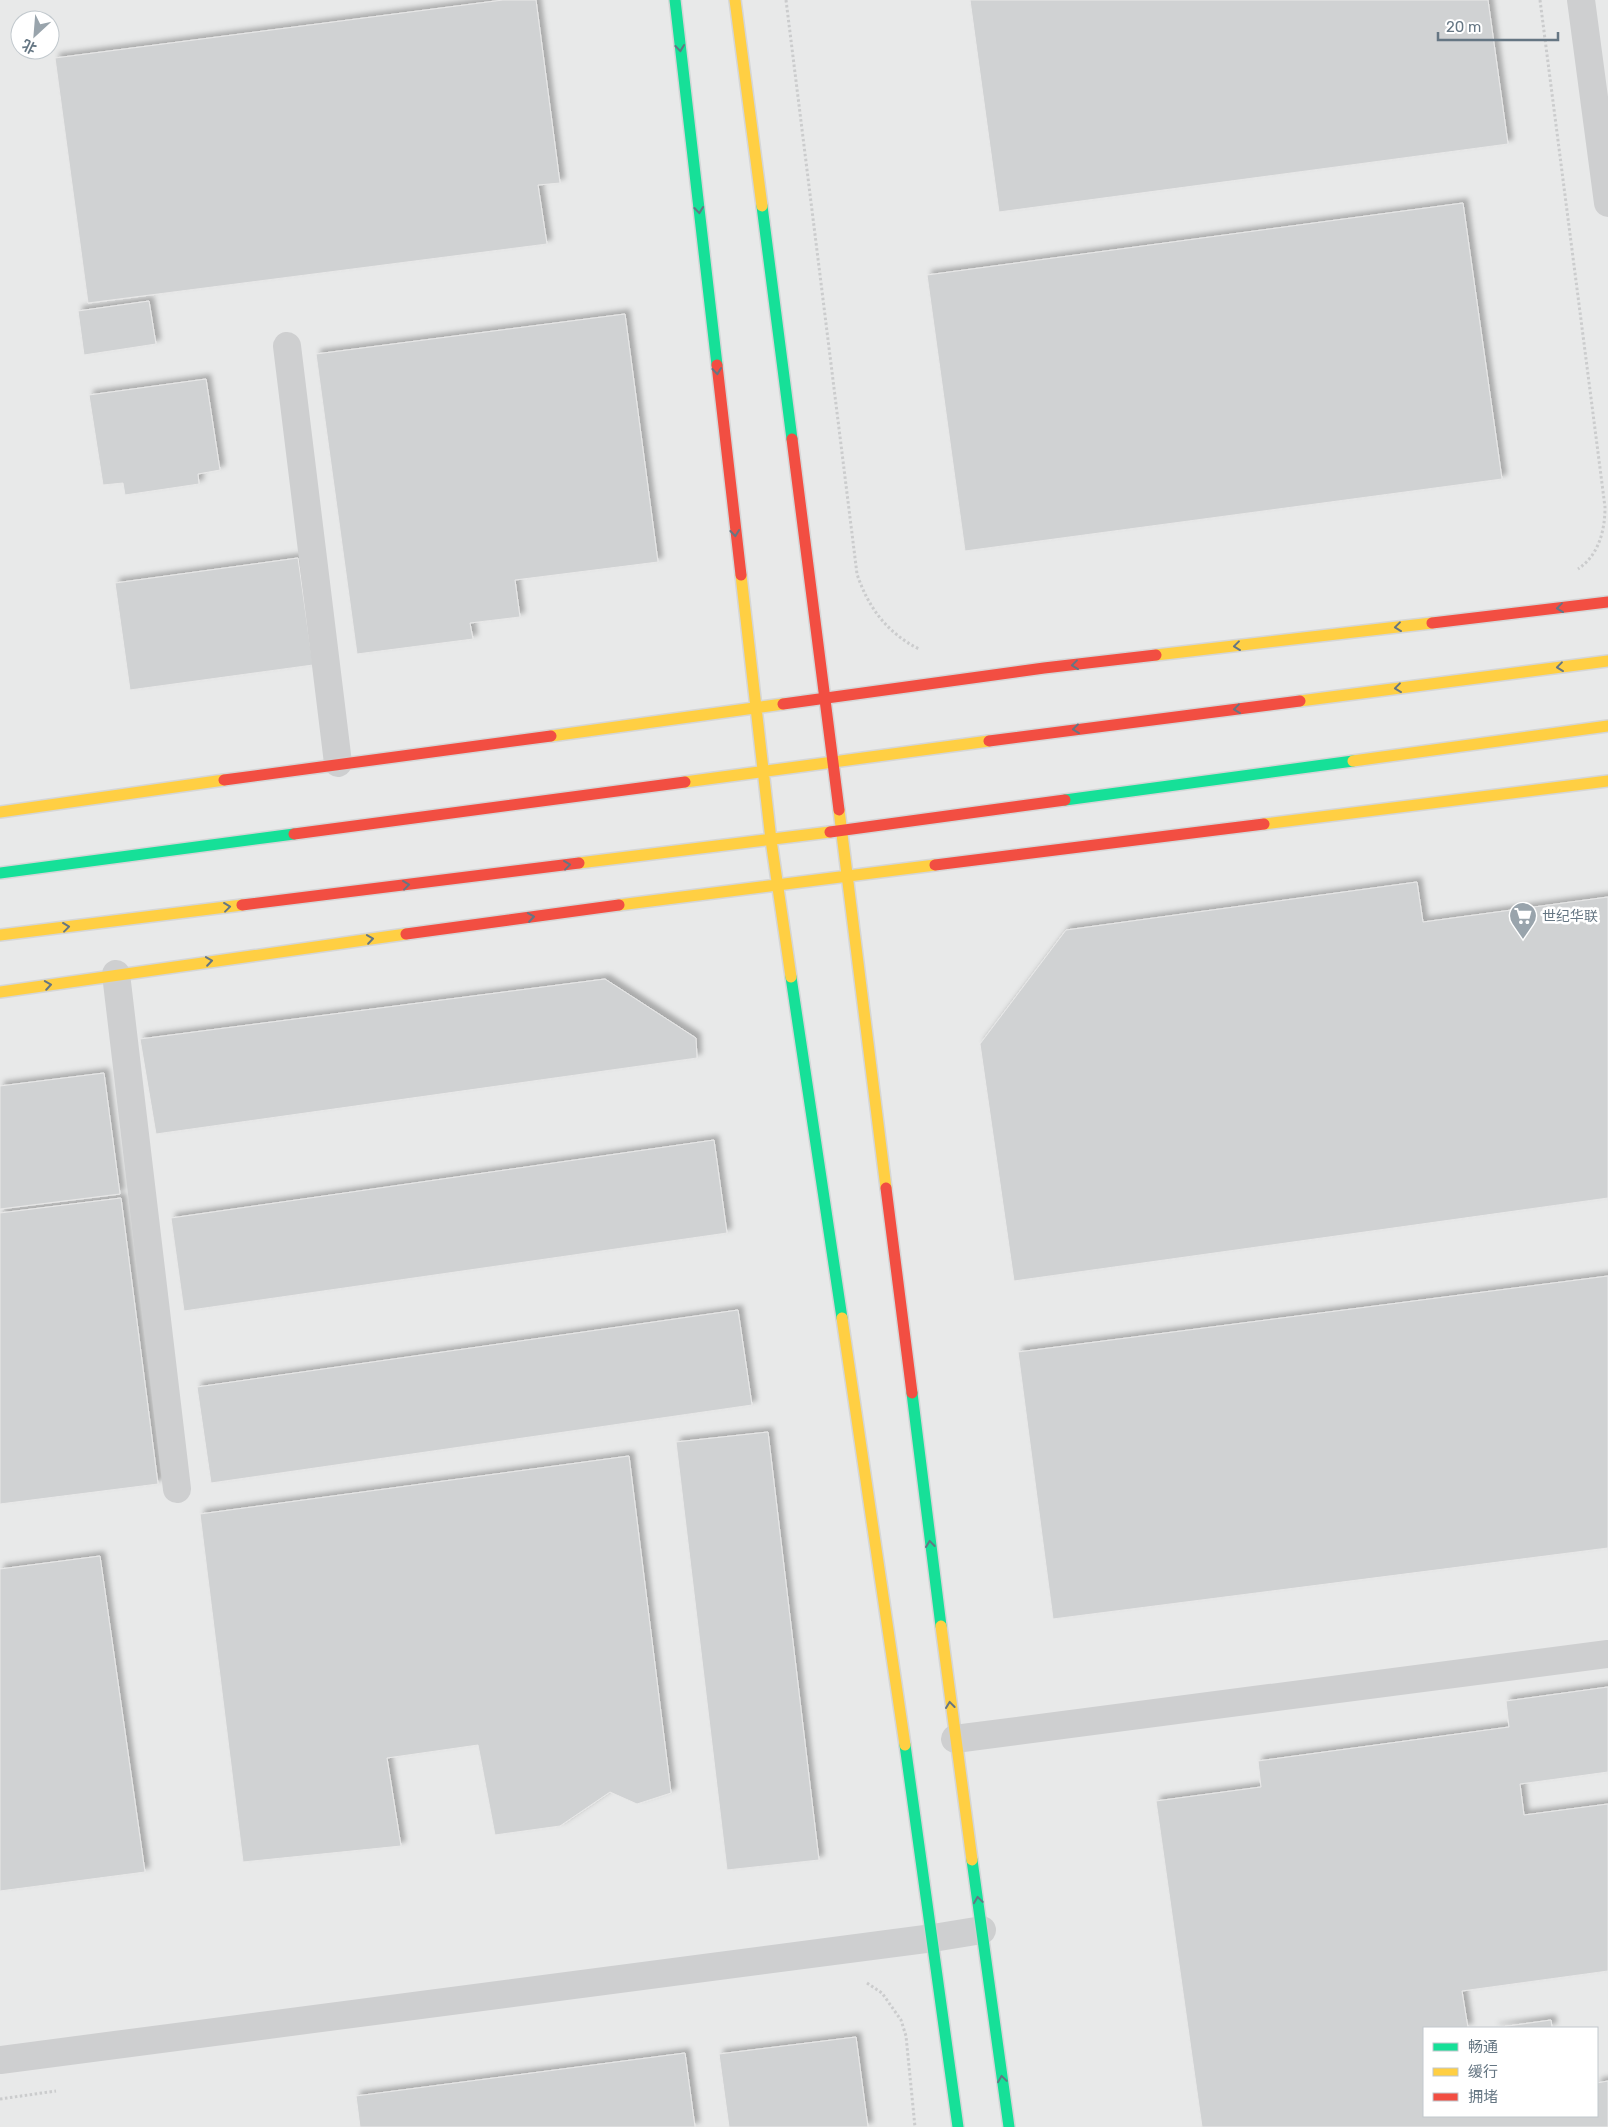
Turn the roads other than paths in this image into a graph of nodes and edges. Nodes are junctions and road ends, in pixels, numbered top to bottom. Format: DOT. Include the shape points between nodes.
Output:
graph roads {
  1 [pos="675,0"];
  2 [pos="735,0"];
  3 [pos="1581,0"];
  4 [pos="1608,202"];
  5 [pos="287,346"];
  6 [pos="1608,602"];
  7 [pos="1608,661"];
  8 [pos="826,698"];
  9 [pos="754,708"];
  10 [pos="1608,726"];
  11 [pos="834,761"];
  12 [pos="338,762"];
  13 [pos="763,772"];
  14 [pos="1608,781"];
  15 [pos="0,812"];
  16 [pos="842,831"];
  17 [pos="771,840"];
  18 [pos="0,873"];
  19 [pos="847,878"];
  20 [pos="778,886"];
  21 [pos="0,935"];
  22 [pos="116,974"];
  23 [pos="0,992"];
  24 [pos="177,1489"];
  25 [pos="1608,1654"];
  26 [pos="955,1740"];
  27 [pos="982,1930"];
  28 [pos="933,1938"];
  29 [pos="0,2060"];
  30 [pos="958,2127"];
  31 [pos="1009,2127"];
  1 -- 9 [label="main road, one-way"];
  2 -- 8 [label="main road"];
  3 -- 4 [label="street"];
  5 -- 12 [label="street"];
  6 -- 8 [label="main road, one-way" via="1044,668"];
  7 -- 11 [label="main road, one-way"];
  8 -- 9 [label="main road"];
  8 -- 11 [label="main road"];
  9 -- 12 [label="main road"];
  9 -- 13 [label="main road"];
  10 -- 16 [label="main road"];
  11 -- 13 [label="main road"];
  11 -- 16 [label="main road"];
  12 -- 15 [label="main road"];
  13 -- 17 [label="main road"];
  13 -- 18 [label="main road"];
  14 -- 19 [label="main road" via="1078,846"];
  16 -- 17 [label="main road"];
  16 -- 19 [label="main road"];
  17 -- 20 [label="main road"];
  21 -- 17 [label="main road, one-way"];
  19 -- 20 [label="main road"];
  26 -- 19 [label="main road, one-way"];
  22 -- 20 [label="main road, one-way" via="547,914"];
  20 -- 28 [label="main road"];
  23 -- 22 [label="main road, one-way"];
  22 -- 24 [label="street"];
  25 -- 26 [label="street"];
  27 -- 26 [label="main road, one-way"];
  27 -- 28 [label="street"];
  31 -- 27 [label="main road, one-way"];
  28 -- 29 [label="street"];
  28 -- 30 [label="main road"];
}
